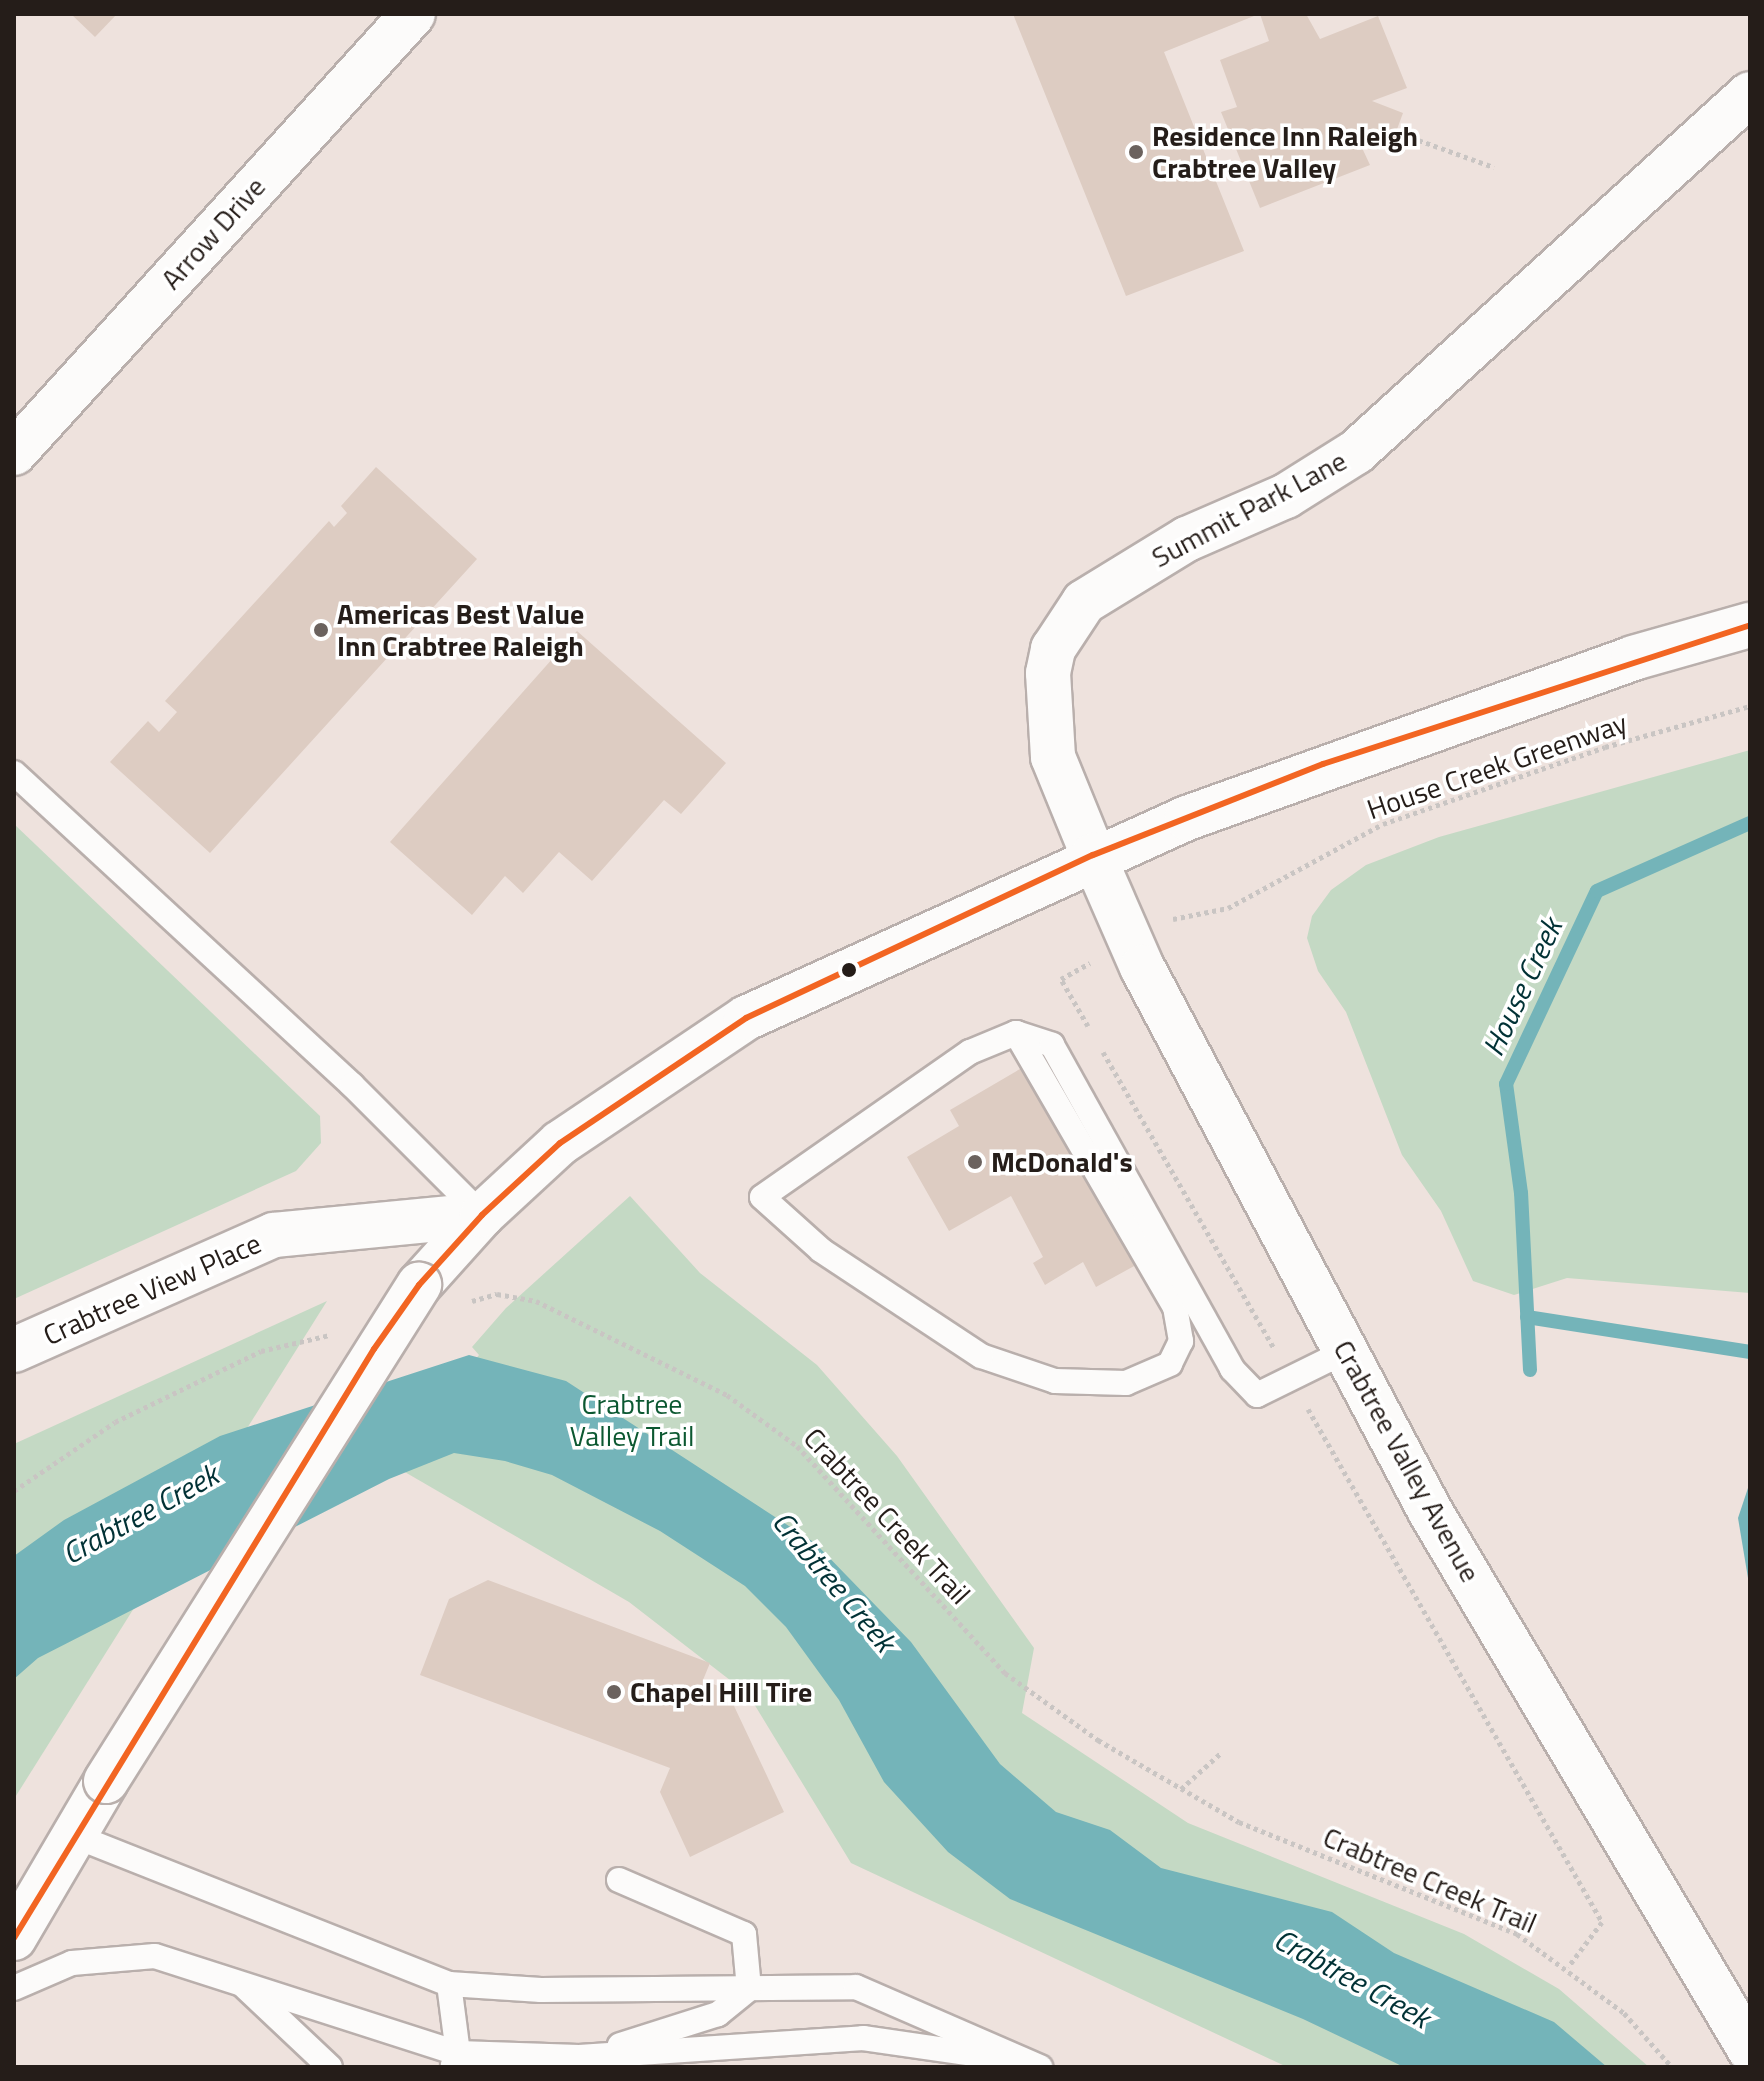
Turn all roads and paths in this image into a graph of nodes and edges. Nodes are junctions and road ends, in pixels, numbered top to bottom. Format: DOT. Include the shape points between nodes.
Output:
graph roads {
  1 [pos="413,14"];
  2 [pos="1750,94"];
  3 [pos="1396,132"];
  4 [pos="1494,167"];
  5 [pos="14,453"];
  6 [pos="1750,625"];
  7 [pos="1750,706"];
  8 [pos="14,773"];
  9 [pos="1093,855"];
  10 [pos="1177,917"];
  11 [pos="1072,972"];
  12 [pos="1016,1033"];
  13 [pos="1092,1033"];
  14 [pos="1100,1046"];
  15 [pos="482,1215"];
  16 [pos="467,1302"];
  17 [pos="335,1334"];
  18 [pos="14,1350"];
  19 [pos="1346,1351"];
  20 [pos="1277,1354"];
  21 [pos="1318,1427"];
  22 [pos="14,1491"];
  23 [pos="1222,1752"];
  24 [pos="1181,1789"];
  25 [pos="75,1836"];
  26 [pos="619,1880"];
  27 [pos="14,1938"];
  28 [pos="1568,1967"];
  29 [pos="239,1982"];
  30 [pos="449,1984"];
  31 [pos="14,1988"];
  32 [pos="749,1989"];
  33 [pos="1750,2050"];
  34 [pos="579,2057"];
  35 [pos="455,2060"];
  36 [pos="1031,2064"];
  37 [pos="330,2067"];
  38 [pos="1672,2067"];
  1 -- 5 [label="street, Arrow Drive"];
  2 -- 9 [label="street, Summit Park Lane" via="1356,452 1286,496 1187,539 1084,602 1053,649 1048,673 1053,757"];
  3 -- 4 [label="path"];
  6 -- 9 [label="street" via="1323,764"];
  7 -- 10 [label="path, House Creek Greenway" via="1605,747 1383,824 1228,908"];
  8 -- 15 [label="lane" via="352,1085"];
  9 -- 15 [label="street" via="746,1018 560,1143"];
  9 -- 19 [label="street, Crabtree Valley Avenue" via="1142,967"];
  11 -- 13 [label="path" via="1061,979"];
  12 -- 12 [label="lane" via="970,1052 762,1197 821,1250 981,1356 1055,1381 1126,1383 1170,1364 1181,1341 1175,1307"];
  12 -- 19 [label="lane" via="1052,1045 1232,1369 1257,1395"];
  14 -- 20 [label="path"];
  15 -- 18 [label="street, Crabtree View Place" via="274,1235"];
  15 -- 25 [label="street, bridge" via="419,1285"];
  16 -- 24 [label="path, Crabtree Creek Trail" via="497,1294 536,1301 727,1395 797,1446 1005,1673"];
  17 -- 22 [label="path" via="261,1351 142,1409"];
  19 -- 33 [label="street, Crabtree Valley Avenue" via="1430,1511"];
  21 -- 28 [label="path" via="1602,1922"];
  23 -- 24 [label="path"];
  24 -- 28 [label="path, Crabtree Creek Trail" via="1239,1822 1517,1934"];
  25 -- 27 [label="street"];
  25 -- 30 [label="lane"];
  26 -- 32 [label="lane" via="744,1934"];
  28 -- 38 [label="path, Crabtree Creek Trail" via="1624,2013"];
  29 -- 31 [label="lane" via="155,1956 72,1963"];
  29 -- 35 [label="lane"];
  29 -- 37 [label="lane"];
  30 -- 32 [label="lane"];
  30 -- 35 [label="lane"];
  32 -- 34 [label="lane" via="718,2014"];
  32 -- 36 [label="lane" via="856,1987"];
  34 -- 35 [label="lane"];
  34 -- 36 [label="lane" via="863,2038"];
}
